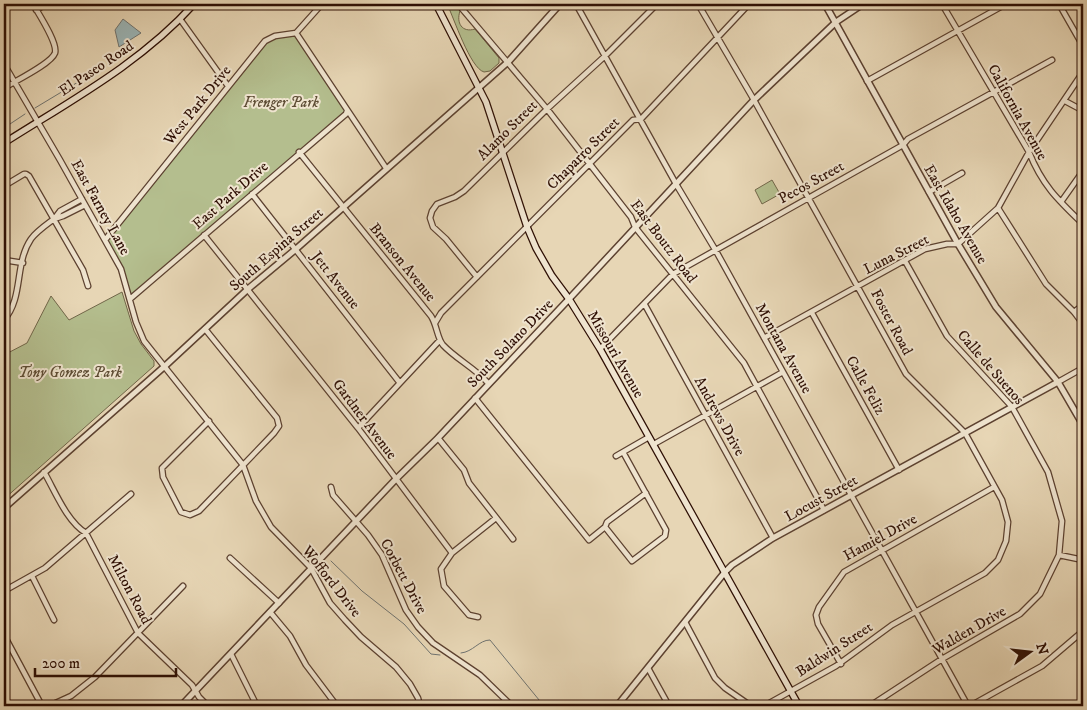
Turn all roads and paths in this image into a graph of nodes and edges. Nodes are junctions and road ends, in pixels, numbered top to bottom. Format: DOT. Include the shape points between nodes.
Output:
graph roads {
  1 [pos="33,4"];
  2 [pos="47,4"];
  3 [pos="194,4"];
  4 [pos="322,4"];
  5 [pos="436,4"];
  6 [pos="458,4"];
  7 [pos="560,4"];
  8 [pos="576,4"];
  9 [pos="657,4"];
  10 [pos="698,4"];
  11 [pos="749,4"];
  12 [pos="826,4"];
  13 [pos="864,4"];
  14 [pos="942,4"];
  15 [pos="1006,4"];
  16 [pos="1059,4"];
  17 [pos="36,10"];
  18 [pos="180,19"];
  19 [pos="836,22"];
  20 [pos="958,30"];
  21 [pos="296,33"];
  22 [pos="716,38"];
  23 [pos="1083,46"];
  24 [pos="605,56"];
  25 [pos="1052,60"];
  26 [pos="508,62"];
  27 [pos="4,64"];
  28 [pos="1083,72"];
  29 [pos="868,81"];
  30 [pos="14,82"];
  31 [pos="228,86"];
  32 [pos="479,87"];
  33 [pos="4,88"];
  34 [pos="993,93"];
  35 [pos="754,100"];
  36 [pos="1065,101"];
  37 [pos="547,109"];
  38 [pos="347,111"];
  39 [pos="1083,113"];
  40 [pos="641,119"];
  41 [pos="38,122"];
  42 [pos="4,143"];
  43 [pos="903,145"];
  44 [pos="299,152"];
  45 [pos="503,152"];
  46 [pos="1029,152"];
  47 [pos="589,164"];
  48 [pos="386,168"];
  49 [pos="1083,171"];
  50 [pos="962,172"];
  51 [pos="676,184"];
  52 [pos="4,186"];
  53 [pos="929,192"];
  54 [pos="252,194"];
  55 [pos="809,198"];
  56 [pos="82,199"];
  57 [pos="1060,202"];
  58 [pos="85,205"];
  59 [pos="343,208"];
  60 [pos="998,208"];
  61 [pos="54,219"];
  62 [pos="1083,224"];
  63 [pos="527,227"];
  64 [pos="635,227"];
  65 [pos="204,235"];
  66 [pos="105,240"];
  67 [pos="958,244"];
  68 [pos="296,249"];
  69 [pos="716,251"];
  70 [pos="4,260"];
  71 [pos="905,261"];
  72 [pos="23,263"];
  73 [pos="673,274"];
  74 [pos="477,277"];
  75 [pos="88,286"];
  76 [pos="859,287"];
  77 [pos="248,289"];
  78 [pos="130,299"];
  79 [pos="569,299"];
  80 [pos="645,305"];
  81 [pos="1083,305"];
  82 [pos="1074,312"];
  83 [pos="812,313"];
  84 [pos="4,320"];
  85 [pos="435,323"];
  86 [pos="1083,324"];
  87 [pos="205,328"];
  88 [pos="764,338"];
  89 [pos="440,340"];
  90 [pos="600,349"];
  91 [pos="165,366"];
  92 [pos="1083,368"];
  93 [pos="782,372"];
  94 [pos="1058,382"];
  95 [pos="400,383"];
  96 [pos="488,383"];
  97 [pos="757,387"];
  98 [pos="475,398"];
  99 [pos="1012,407"];
  100 [pos="706,415"];
  101 [pos="209,421"];
  102 [pos="1083,425"];
  103 [pos="358,428"];
  104 [pos="965,434"];
  105 [pos="649,437"];
  106 [pos="438,438"];
  107 [pos="654,444"];
  108 [pos="623,452"];
  109 [pos="616,456"];
  110 [pos="243,465"];
  111 [pos="899,470"];
  112 [pos="44,472"];
  113 [pos="396,479"];
  114 [pos="331,487"];
  115 [pos="994,487"];
  116 [pos="646,493"];
  117 [pos="131,494"];
  118 [pos="852,496"];
  119 [pos="4,508"];
  120 [pos="824,510"];
  121 [pos="496,518"];
  122 [pos="357,522"];
  123 [pos="605,527"];
  124 [pos="86,533"];
  125 [pos="773,538"];
  126 [pos="513,539"];
  127 [pos="882,550"];
  128 [pos="452,553"];
  129 [pos="1059,554"];
  130 [pos="230,558"];
  131 [pos="1083,560"];
  132 [pos="311,568"];
  133 [pos="725,572"];
  134 [pos="32,576"];
  135 [pos="183,586"];
  136 [pos="4,591"];
  137 [pos="278,603"];
  138 [pos="270,612"];
  139 [pos="916,612"];
  140 [pos="478,617"];
  141 [pos="54,620"];
  142 [pos="686,622"];
  143 [pos="1083,631"];
  144 [pos="138,633"];
  145 [pos="4,635"];
  146 [pos="231,654"];
  147 [pos="942,659"];
  148 [pos="840,664"];
  149 [pos="648,668"];
  150 [pos="195,691"];
  151 [pos="791,692"];
  152 [pos="42,706"];
  153 [pos="49,706"];
  154 [pos="181,706"];
  155 [pos="208,706"];
  156 [pos="257,706"];
  157 [pos="337,706"];
  158 [pos="420,706"];
  159 [pos="512,706"];
  160 [pos="617,706"];
  161 [pos="669,706"];
  162 [pos="751,706"];
  163 [pos="764,706"];
  164 [pos="799,706"];
  165 [pos="870,706"];
  166 [pos="969,706"];
  1 -- 17 [label="street"];
  2 -- 17 [label="street"];
  3 -- 18 [label="main road, El Paseo Road"];
  4 -- 21 [label="street"];
  5 -- 32 [label="main road, Missouri Avenue"];
  6 -- 26 [label="street, East Boutz Road"];
  7 -- 26 [label="street, South Espina Street"];
  8 -- 24 [label="street, Montana Avenue"];
  9 -- 24 [label="street, Alamo Street"];
  10 -- 22 [label="street, Foster Road"];
  11 -- 22 [label="street, Chaparro Street"];
  12 -- 19 [label="street, East Idaho Avenue"];
  13 -- 19 [label="street, South Solano Drive"];
  14 -- 20 [label="street, California Avenue"];
  15 -- 20 [label="street"];
  16 -- 23 [label="street"];
  17 -- 30 [label="street" via="55,44 55,53 50,61"];
  18 -- 31 [label="street"];
  18 -- 41 [label="main road, El Paseo Road" via="128,63"];
  19 -- 29 [label="street, East Idaho Avenue"];
  19 -- 35 [label="street, South Solano Drive"];
  20 -- 29 [label="street"];
  20 -- 34 [label="street, California Avenue"];
  21 -- 31 [label="street, West Park Drive" via="265,41"];
  21 -- 38 [label="street"];
  22 -- 35 [label="street, Foster Road"];
  22 -- 40 [label="street, Chaparro Street"];
  24 -- 37 [label="street, Alamo Street"];
  24 -- 40 [label="street, Montana Avenue"];
  25 -- 34 [label="street, Pecos Street"];
  26 -- 32 [label="street, South Espina Street"];
  26 -- 37 [label="street, East Boutz Road"];
  27 -- 30 [label="street, East Farney Lane"];
  28 -- 36 [label="street"];
  29 -- 43 [label="street, East Idaho Avenue"];
  30 -- 33 [label="street"];
  30 -- 41 [label="street, East Farney Lane"];
  31 -- 66 [label="street, West Park Drive"];
  32 -- 45 [label="main road, Missouri Avenue"];
  32 -- 48 [label="street, South Espina Street"];
  34 -- 43 [label="street, Pecos Street" via="908,139"];
  34 -- 46 [label="street, California Avenue"];
  35 -- 51 [label="street, South Solano Drive"];
  35 -- 55 [label="street, Foster Road"];
  36 -- 39 [label="street"];
  36 -- 46 [label="street"];
  37 -- 45 [label="street, Alamo Street"];
  37 -- 47 [label="street, East Boutz Road"];
  38 -- 44 [label="street, East Park Drive"];
  38 -- 48 [label="street"];
  40 -- 47 [label="street, Chaparro Street" via="634,120"];
  40 -- 51 [label="street, Montana Avenue"];
  41 -- 42 [label="main road, El Paseo Road"];
  41 -- 56 [label="street, East Farney Lane"];
  43 -- 53 [label="street, East Idaho Avenue"];
  43 -- 55 [label="street, Pecos Street"];
  44 -- 54 [label="street, East Park Drive"];
  44 -- 59 [label="street, Branson Avenue"];
  45 -- 63 [label="main road, Missouri Avenue"];
  45 -- 74 [label="street, Alamo Street" via="464,191 437,204 431,215 433,227"];
  46 -- 57 [label="street, California Avenue" via="1036,171"];
  46 -- 60 [label="street"];
  47 -- 63 [label="street, Chaparro Street"];
  47 -- 64 [label="street, East Boutz Road" via="631,217"];
  48 -- 59 [label="street, South Espina Street"];
  49 -- 57 [label="street"];
  50 -- 53 [label="street"];
  51 -- 64 [label="street, South Solano Drive"];
  51 -- 69 [label="street, Montana Avenue"];
  52 -- 61 [label="street" via="26,174"];
  53 -- 67 [label="street, East Idaho Avenue"];
  54 -- 65 [label="street, East Park Drive"];
  54 -- 68 [label="street, Jett Avenue"];
  55 -- 69 [label="street, Pecos Street"];
  55 -- 76 [label="street, Foster Road"];
  56 -- 58 [label="street, East Farney Lane"];
  56 -- 61 [label="street" via="60,211"];
  57 -- 62 [label="street, California Avenue"];
  58 -- 61 [label="street"];
  58 -- 66 [label="street, East Farney Lane"];
  59 -- 68 [label="street, South Espina Street"];
  59 -- 85 [label="street, Branson Avenue"];
  60 -- 67 [label="street"];
  60 -- 82 [label="street" via="1046,284"];
  61 -- 72 [label="street" via="31,239"];
  61 -- 75 [label="street"];
  63 -- 74 [label="street, Chaparro Street"];
  63 -- 79 [label="main road, Missouri Avenue" via="545,264"];
  64 -- 73 [label="street, East Boutz Road"];
  64 -- 79 [label="street, South Solano Drive"];
  65 -- 77 [label="street, Gardner Avenue"];
  65 -- 78 [label="street, East Park Drive"];
  66 -- 78 [label="street, East Farney Lane" via="121,269"];
  67 -- 71 [label="street, Luna Street" via="925,250"];
  67 -- 94 [label="street, East Idaho Avenue" via="996,307"];
  68 -- 77 [label="street, South Espina Street"];
  68 -- 95 [label="street, Jett Avenue"];
  69 -- 73 [label="street, Pecos Street"];
  69 -- 88 [label="street, Montana Avenue"];
  70 -- 72 [label="street"];
  71 -- 76 [label="street, Luna Street"];
  71 -- 99 [label="street, Calle de Suenos" via="948,336"];
  72 -- 84 [label="street" via="14,305"];
  73 -- 80 [label="street, Pecos Street"];
  73 -- 97 [label="street, East Boutz Road" via="744,363"];
  74 -- 85 [label="street, Chaparro Street"];
  76 -- 83 [label="street, Luna Street"];
  76 -- 104 [label="street, Foster Road" via="906,374"];
  77 -- 87 [label="street, South Espina Street"];
  77 -- 103 [label="street, Gardner Avenue"];
  78 -- 91 [label="street, East Farney Lane" via="144,341"];
  79 -- 90 [label="main road, Missouri Avenue"];
  79 -- 96 [label="street, South Solano Drive"];
  80 -- 90 [label="street, Pecos Street"];
  80 -- 100 [label="street, Andrews Drive"];
  81 -- 82 [label="street"];
  82 -- 86 [label="street"];
  83 -- 88 [label="street, Luna Street"];
  83 -- 111 [label="street, Calle Feliz"];
  85 -- 89 [label="street, Branson Avenue"];
  87 -- 91 [label="street, South Espina Street"];
  87 -- 110 [label="street" via="277,418 278,426 274,433"];
  88 -- 93 [label="street, Montana Avenue"];
  89 -- 95 [label="street"];
  89 -- 96 [label="street"];
  90 -- 105 [label="main road, Missouri Avenue"];
  91 -- 101 [label="street, Wofford Drive"];
  91 -- 112 [label="street, South Espina Street"];
  92 -- 94 [label="street, Locust Street"];
  93 -- 97 [label="street"];
  93 -- 118 [label="street, Montana Avenue"];
  94 -- 99 [label="street, Locust Street"];
  94 -- 102 [label="street, East Idaho Avenue"];
  95 -- 103 [label="street"];
  96 -- 98 [label="street, South Solano Drive"];
  97 -- 100 [label="street"];
  97 -- 120 [label="street, East Boutz Road"];
  98 -- 106 [label="street, South Solano Drive"];
  98 -- 123 [label="street" via="589,540"];
  99 -- 104 [label="street, Locust Street"];
  99 -- 129 [label="street, Calle de Suenos" via="1048,472 1062,521"];
  100 -- 107 [label="street"];
  100 -- 125 [label="street, Andrews Drive"];
  101 -- 110 [label="street, Wofford Drive"];
  101 -- 110 [label="street" via="162,468 163,477 181,512 190,515 199,511"];
  103 -- 113 [label="street, Gardner Avenue"];
  104 -- 111 [label="street, Locust Street"];
  104 -- 115 [label="street, Foster Road"];
  105 -- 107 [label="main road, Missouri Avenue"];
  105 -- 108 [label="street"];
  106 -- 113 [label="street, South Solano Drive"];
  106 -- 121 [label="street"];
  107 -- 133 [label="main road, Missouri Avenue"];
  108 -- 109 [label="street"];
  108 -- 116 [label="street"];
  110 -- 132 [label="street, Wofford Drive" via="267,521"];
  111 -- 118 [label="street, Locust Street"];
  112 -- 119 [label="street, South Espina Street"];
  112 -- 124 [label="street, Milton Road" via="72,520"];
  113 -- 122 [label="street, South Solano Drive"];
  113 -- 128 [label="street, Gardner Avenue"];
  114 -- 122 [label="street, Corbett Drive" via="333,495"];
  115 -- 127 [label="street, Hamiel Drive"];
  115 -- 139 [label="street, Foster Road" via="1004,504 1008,522 1000,556 982,575"];
  116 -- 123 [label="street" via="607,522"];
  116 -- 123 [label="street" via="666,530 665,536 632,561"];
  117 -- 124 [label="street"];
  118 -- 120 [label="street, Locust Street"];
  118 -- 127 [label="street, Montana Avenue"];
  120 -- 125 [label="street, Locust Street"];
  121 -- 126 [label="street"];
  121 -- 128 [label="street"];
  122 -- 132 [label="street, South Solano Drive"];
  122 -- 159 [label="street, Corbett Drive" via="382,555 406,610 418,626 433,642 480,675"];
  124 -- 134 [label="street"];
  124 -- 144 [label="street, Milton Road"];
  125 -- 133 [label="street, Locust Street"];
  127 -- 139 [label="street, Montana Avenue"];
  127 -- 148 [label="street, Hamiel Drive" via="845,570 817,612 818,624"];
  128 -- 140 [label="street" via="441,569 444,586 469,615"];
  129 -- 131 [label="street"];
  129 -- 147 [label="street, Walden Drive" via="1040,594 1020,614"];
  130 -- 137 [label="street"];
  132 -- 137 [label="street, South Solano Drive"];
  132 -- 158 [label="street, Wofford Drive" via="330,603 361,637 396,667 410,684"];
  133 -- 142 [label="street, Locust Street"];
  133 -- 151 [label="main road, Missouri Avenue"];
  134 -- 136 [label="street"];
  134 -- 141 [label="street"];
  135 -- 144 [label="street"];
  137 -- 138 [label="street, South Solano Drive"];
  138 -- 146 [label="street, South Solano Drive"];
  138 -- 157 [label="street"];
  139 -- 147 [label="street, Montana Avenue"];
  139 -- 148 [label="street, Baldwin Street" via="888,628"];
  142 -- 149 [label="street, Locust Street"];
  142 -- 162 [label="street" via="715,678"];
  143 -- 166 [label="street" via="1042,666"];
  144 -- 150 [label="street, Milton Road"];
  144 -- 153 [label="street" via="80,690"];
  145 -- 152 [label="street"];
  146 -- 150 [label="street, South Solano Drive"];
  146 -- 156 [label="street"];
  147 -- 165 [label="street, Walden Drive"];
  147 -- 166 [label="street, Montana Avenue"];
  148 -- 151 [label="street, Baldwin Street"];
  149 -- 160 [label="street, Locust Street"];
  149 -- 161 [label="street"];
  150 -- 154 [label="street, South Solano Drive"];
  150 -- 155 [label="street, Milton Road"];
  151 -- 163 [label="street, Baldwin Street"];
  151 -- 164 [label="main road, Missouri Avenue"];
}
